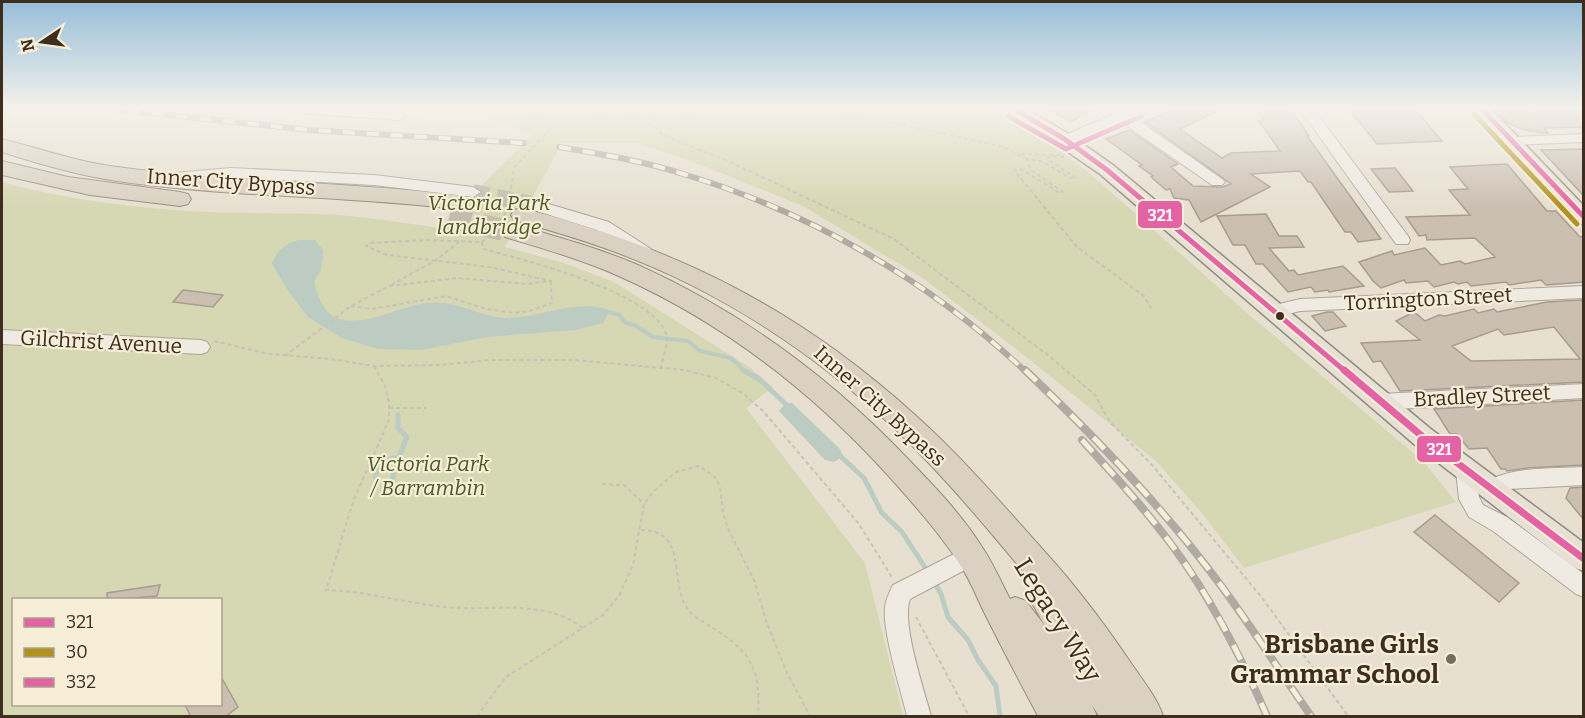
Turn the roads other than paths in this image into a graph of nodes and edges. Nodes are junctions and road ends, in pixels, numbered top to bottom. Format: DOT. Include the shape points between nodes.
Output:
graph roads {
  1 [pos="1512,141"];
  2 [pos="1057,142"];
  3 [pos="1077,142"];
  4 [pos="1159,142"];
  5 [pos="1330,142"];
  6 [pos="2,145"];
  7 [pos="1066,148"];
  8 [pos="2,168"];
  9 [pos="1217,182"];
  10 [pos="1584,218"];
  11 [pos="1402,240"];
  12 [pos="1584,292"];
  13 [pos="1273,312"];
  14 [pos="2,337"];
  15 [pos="201,346"];
  16 [pos="1584,391"];
  17 [pos="1380,402"];
  18 [pos="1466,471"];
  19 [pos="1584,476"];
  20 [pos="1491,490"];
  21 [pos="1000,523"];
  22 [pos="1584,559"];
  23 [pos="974,562"];
  24 [pos="1584,587"];
  25 [pos="919,717"];
  26 [pos="1056,717"];
  27 [pos="1080,717"];
  28 [pos="1117,717"];
  29 [pos="1146,717"];
  1 -- 10 [label="main road"];
  2 -- 7 [label="main road"];
  3 -- 7 [label="street"];
  4 -- 9 [label="street"];
  5 -- 11 [label="street"];
  6 -- 8 [label="highway, Inner City Bypass" via="90,169 160,179 383,192 462,204 353,206 190,200 123,193"];
  7 -- 13 [label="main road" via="1120,180"];
  12 -- 13 [label="street, Torrington Street" via="1300,305"];
  13 -- 17 [label="main road"];
  14 -- 15 [label="street, Gilchrist Avenue"];
  16 -- 17 [label="street, Bradley Street"];
  17 -- 18 [label="main road"];
  18 -- 20 [label="main road"];
  18 -- 24 [label="street" via="1469,499 1476,511 1500,524"];
  19 -- 20 [label="street" via="1504,481"];
  20 -- 22 [label="main road"];
  21 -- 23 [label="highway, Inner City Bypass" via="905,422 823,353 747,304 651,256 576,230 522,217 552,242 632,271 693,301 808,379 869,436 934,509"];
  21 -- 28 [label="highway, Legacy Way"];
  21 -- 29 [label="highway, Inner City Bypass" via="1063,596"];
  23 -- 25 [label="street" via="942,571 908,589 896,606 897,626"];
  23 -- 26 [label="highway, Inner City Bypass"];
  23 -- 27 [label="highway, Legacy Way" via="1038,643"];
}
